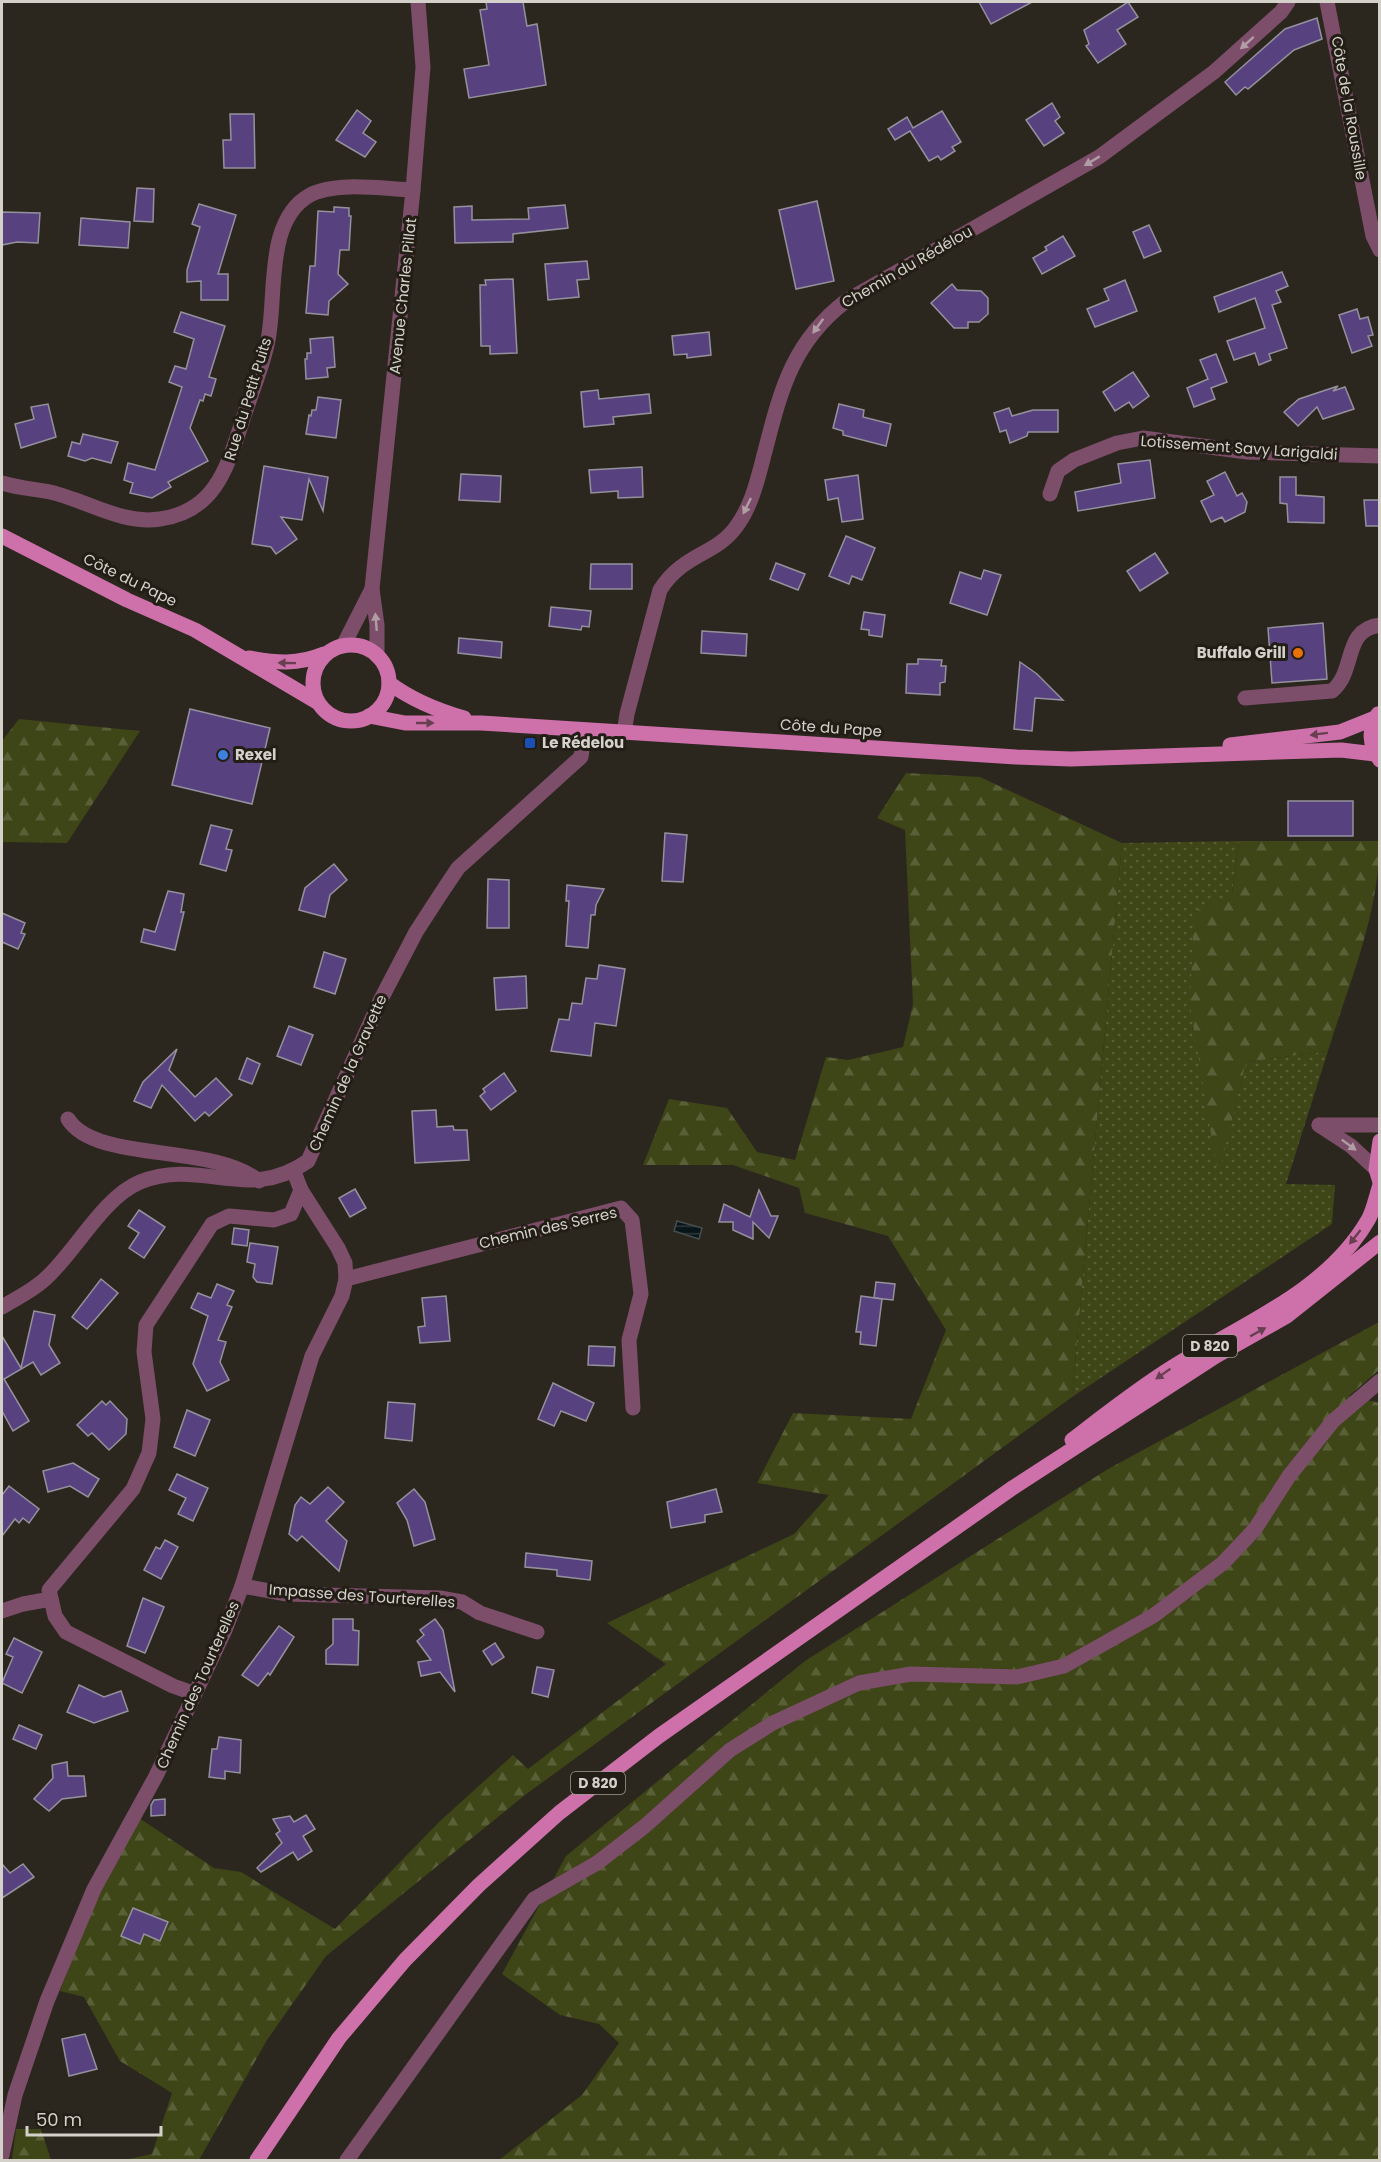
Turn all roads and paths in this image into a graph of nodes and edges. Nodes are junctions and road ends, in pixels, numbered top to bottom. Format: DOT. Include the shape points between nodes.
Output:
graph roads {
  1 [pos="418,2"];
  2 [pos="1288,2"];
  3 [pos="1327,2"];
  4 [pos="413,190"];
  5 [pos="1380,250"];
  6 [pos="1380,456"];
  7 [pos="2,483"];
  8 [pos="1050,494"];
  9 [pos="2,536"];
  10 [pos="372,589"];
  11 [pos="1380,625"];
  12 [pos="336,649"];
  13 [pos="377,656"];
  14 [pos="242,657"];
  15 [pos="389,682"];
  16 [pos="1245,698"];
  17 [pos="317,702"];
  18 [pos="1377,715"];
  19 [pos="369,717"];
  20 [pos="481,723"];
  21 [pos="585,730"];
  22 [pos="624,733"];
  23 [pos="1180,754"];
  24 [pos="1377,757"];
  25 [pos="68,1119"];
  26 [pos="1380,1125"];
  27 [pos="1380,1141"];
  28 [pos="294,1172"];
  29 [pos="1378,1178"];
  30 [pos="259,1181"];
  31 [pos="301,1190"];
  32 [pos="1380,1242"];
  33 [pos="346,1279"];
  34 [pos="2,1307"];
  35 [pos="1377,1382"];
  36 [pos="633,1408"];
  37 [pos="1014,1487"];
  38 [pos="242,1586"];
  39 [pos="51,1599"];
  40 [pos="2,1611"];
  41 [pos="537,1632"];
  42 [pos="193,1693"];
  43 [pos="8,2093"];
  44 [pos="2,2155"];
  45 [pos="257,2160"];
  46 [pos="347,2160"];
  1 -- 4 [label="street, Avenue Charles Pillat" via="423,68"];
  2 -- 22 [label="street, Chemin du Rédélou, one-way" via="1214,72 1099,157 824,317 783,384 754,491 736,528 718,544 681,564 660,590"];
  3 -- 5 [label="street, Côte de la Roussille" via="1373,236"];
  4 -- 7 [label="street, Rue du Petit Puits" via="336,188 310,195 288,214 280,232 267,345 223,478 198,504 159,519 133,519 51,492"];
  4 -- 10 [label="street, Avenue Charles Pillat"];
  6 -- 8 [label="street, Lotissement Savy Larigaldi" via="1247,452 1143,438 1117,443 1074,460 1058,471"];
  9 -- 14 [label="main road, Côte du Pape"];
  10 -- 12 [label="street, Avenue Charles Pillat"];
  13 -- 10 [label="street, Avenue Charles Pillat, one-way"];
  11 -- 16 [label="street" via="1362,629 1356,637 1341,684 1332,691"];
  12 -- 13 [label="main road" via="355,646"];
  12 -- 14 [label="main road, Côte du Pape, one-way" via="306,662 289,664"];
  12 -- 17 [label="main road" via="321,659 313,678"];
  13 -- 15 [label="main road"];
  14 -- 17 [label="main road, Côte du Pape"];
  15 -- 19 [label="main road" via="384,702"];
  15 -- 20 [label="main road, Côte du Pape" via="437,711"];
  17 -- 19 [label="main road" via="335,718 346,721"];
  18 -- 23 [label="main road, Côte du Pape, one-way" via="1340,732 1222,745"];
  18 -- 24 [label="main road" via="1371,742"];
  19 -- 20 [label="main road, Côte du Pape, one-way" via="405,723"];
  20 -- 21 [label="main road, Côte du Pape"];
  21 -- 22 [label="main road, Côte du Pape"];
  21 -- 28 [label="street, Chemin de la Gravette" via="581,757 458,868 416,932 380,1001 308,1161"];
  22 -- 23 [label="main road, Côte du Pape" via="1016,757 1071,759"];
  23 -- 24 [label="main road, Côte du Pape" via="1341,750"];
  25 -- 30 [label="street" via="72,1127 98,1142 188,1155 245,1170"];
  26 -- 29 [label="street, one-way" via="1319,1125 1351,1146"];
  27 -- 29 [label="main road"];
  28 -- 30 [label="street"];
  28 -- 31 [label="street"];
  29 -- 37 [label="main road, D 820, one-way" via="1369,1218 1322,1273 1273,1310 1176,1365 1108,1412"];
  30 -- 34 [label="street" via="186,1172 159,1175 137,1184 116,1199 44,1280"];
  31 -- 33 [label="street" via="338,1248 345,1263"];
  31 -- 39 [label="street" via="291,1214 274,1220 229,1216 212,1224 146,1325 144,1352 153,1419 149,1453 133,1489 49,1590"];
  37 -- 32 [label="main road, D 820, one-way" via="1216,1356 1287,1316"];
  33 -- 36 [label="street, Chemin des Serres" via="621,1208 632,1220 641,1294 629,1340"];
  33 -- 38 [label="street, Chemin des Tourterelles" via="312,1356"];
  35 -- 46 [label="street" via="1333,1421 1289,1476 1255,1529 1223,1563 1153,1616 1064,1666 1017,1677 911,1674 859,1683 773,1723 730,1750 597,1863 534,1899"];
  37 -- 45 [label="main road, D 820" via="678,1723 559,1814 479,1885 405,1960 339,2038"];
  38 -- 41 [label="street, Impasse des Tourterelles" via="287,1594 440,1598 462,1602 480,1613"];
  38 -- 42 [label="street, Chemin des Tourterelles"];
  39 -- 40 [label="street"];
  39 -- 42 [label="street" via="55,1616 66,1632"];
  42 -- 43 [label="street, Chemin des Tourterelles" via="156,1776 94,1889"];
  43 -- 44 [label="street, Chemin des Tourterelles"];
}
